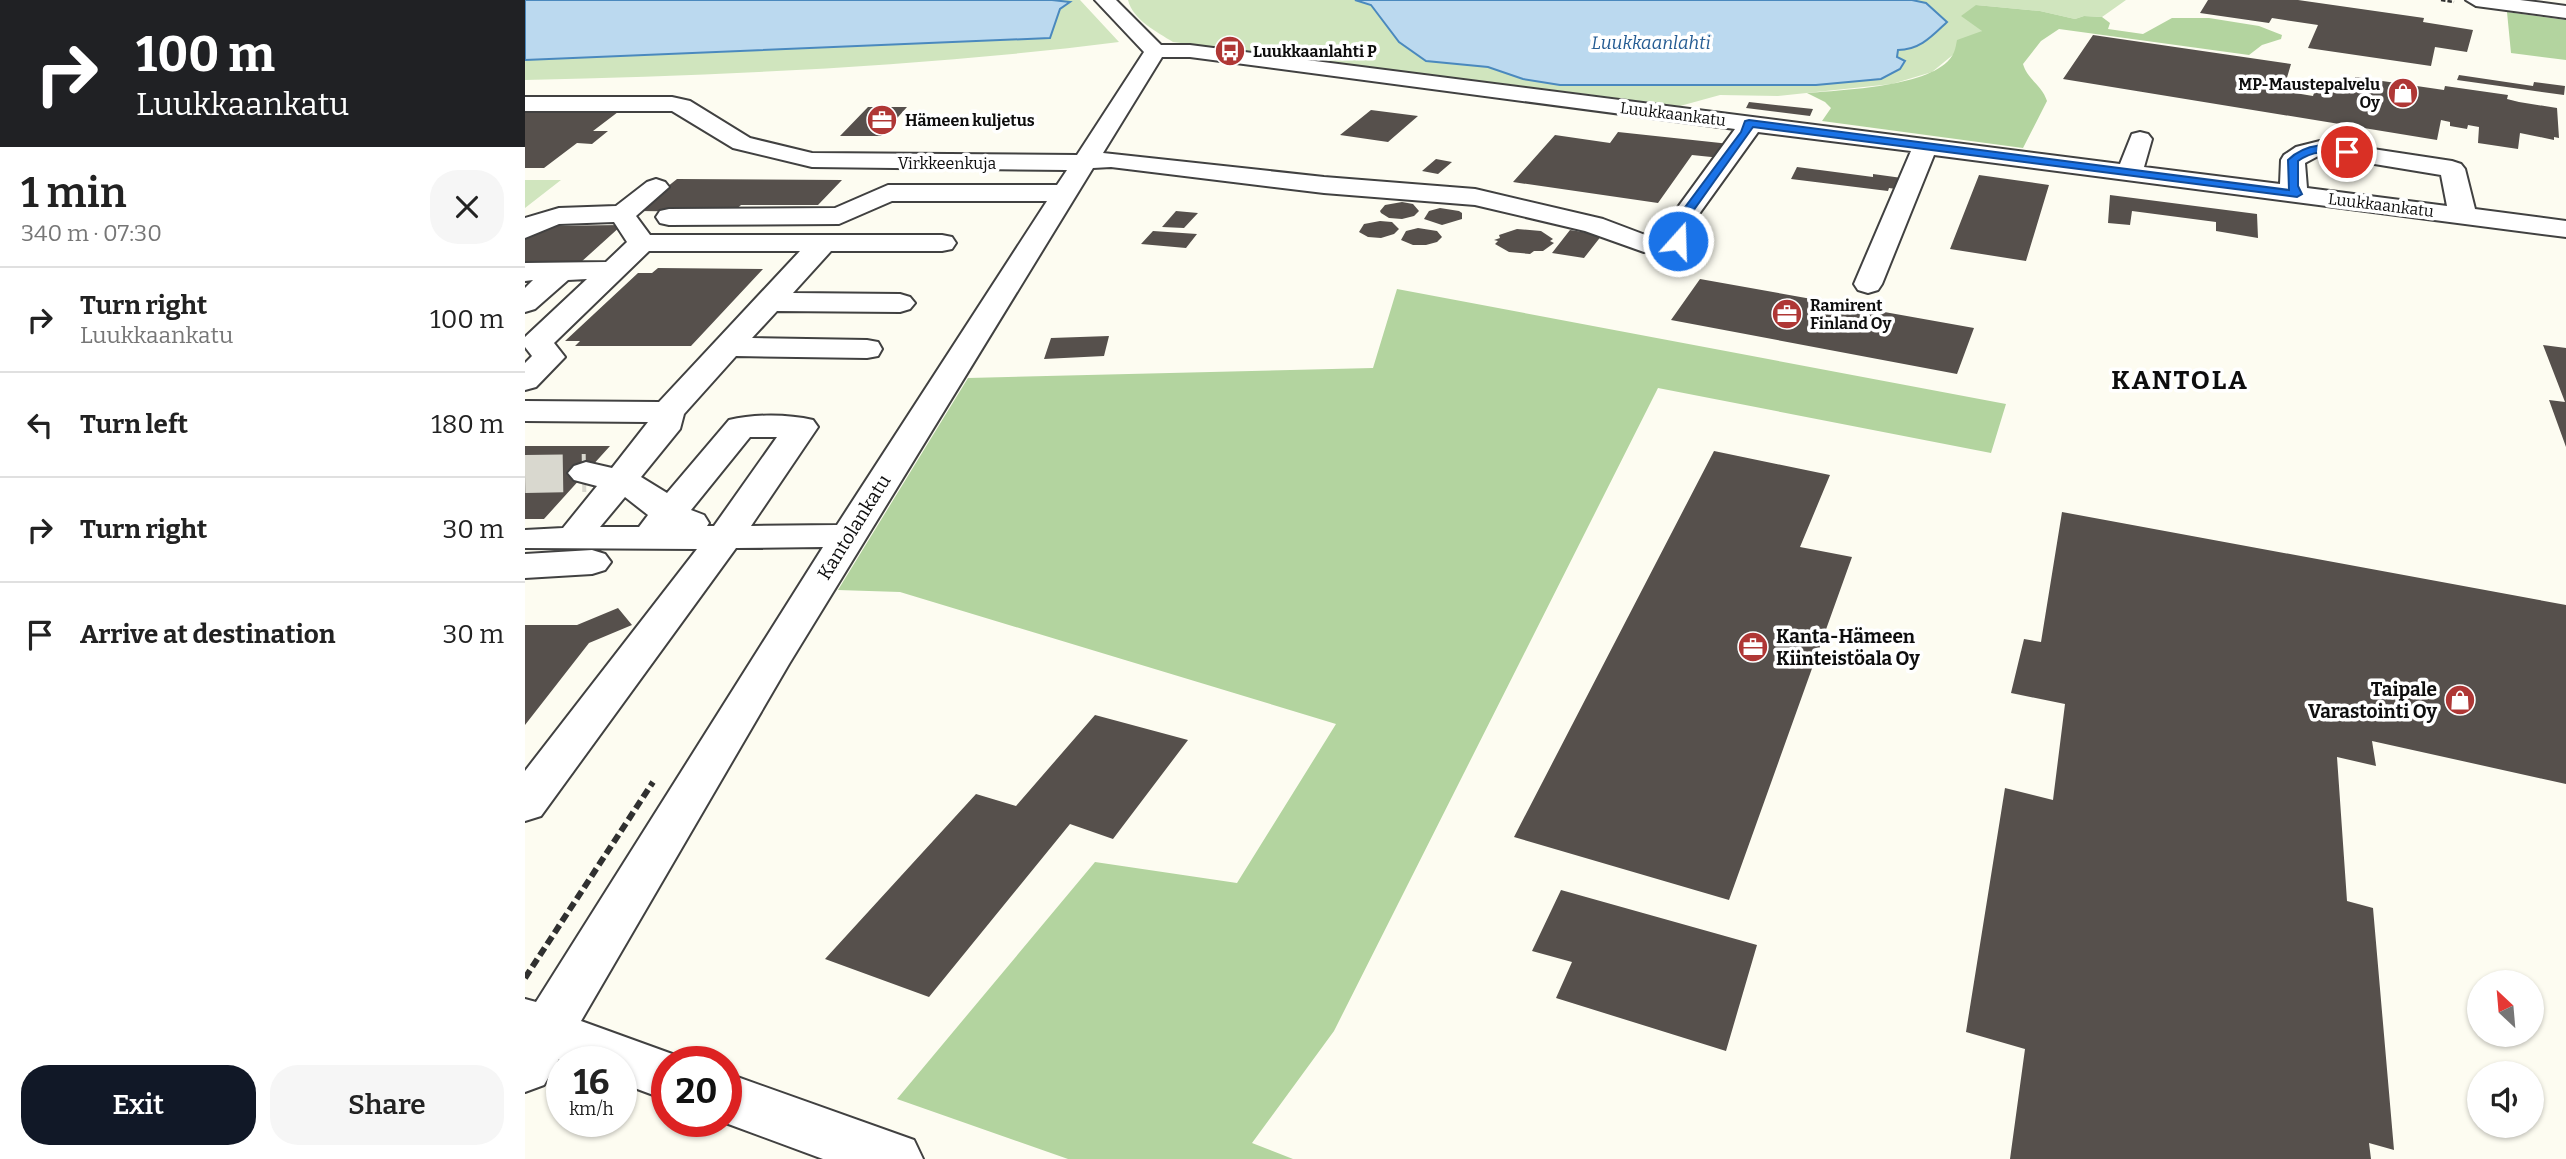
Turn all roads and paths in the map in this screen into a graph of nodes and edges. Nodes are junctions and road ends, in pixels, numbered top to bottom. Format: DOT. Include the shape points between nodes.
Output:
graph roads {
  1 [pos="1104,0"];
  2 [pos="2476,0"];
  3 [pos="2566,12"];
  4 [pos="1154,51"];
  5 [pos="525,104"];
  6 [pos="1749,123"];
  7 [pos="2140,139"];
  8 [pos="1925,146"];
  9 [pos="1083,163"];
  10 [pos="2130,173"];
  11 [pos="656,187"];
  12 [pos="1064,193"];
  13 [pos="2297,194"];
  14 [pos="622,214"];
  15 [pos="763,216"];
  16 [pos="2463,216"];
  17 [pos="669,217"];
  18 [pos="2566,229"];
  19 [pos="525,230"];
  20 [pos="642,243"];
  21 [pos="737,243"];
  22 [pos="614,270"];
  23 [pos="561,271"];
  24 [pos="525,272"];
  25 [pos="796,273"];
  26 [pos="1868,284"];
  27 [pos="906,295"];
  28 [pos="525,303"];
  29 [pos="748,324"];
  30 [pos="531,342"];
  31 [pos="728,347"];
  32 [pos="525,380"];
  33 [pos="525,411"];
  34 [pos="668,412"];
  35 [pos="586,473"];
  36 [pos="621,480"];
  37 [pos="663,521"];
  38 [pos="581,527"];
  39 [pos="849,536"];
  40 [pos="725,537"];
  41 [pos="530,541"];
  42 [pos="525,804"];
  43 [pos="532,1040"];
  44 [pos="651,1072"];
  45 [pos="742,1107"];
  46 [pos="812,1146"];
  47 [pos="894,1159"];
  1 -- 4 [label="street"];
  2 -- 3 [label="street"];
  4 -- 6 [label="street, Luukkaankatu" via="1191,51"];
  4 -- 9 [label="street, Kantolankatu"];
  5 -- 9 [label="street, Virkkeenkuja" via="672,104 742,143 812,160"];
  6 -- 8 [label="street, Luukkaankatu"];
  6 -- 9 [label="street, Virkkeenkuja" via="1686,214 1678,241 1669,245 1644,244 1594,225 1475,197 1111,160"];
  7 -- 10 [label="street"];
  8 -- 10 [label="street, Luukkaankatu"];
  8 -- 26 [label="street"];
  9 -- 12 [label="street, Kantolankatu"];
  10 -- 13 [label="street, Luukkaankatu"];
  11 -- 14 [label="street"];
  12 -- 15 [label="street" via="888,193 839,216"];
  12 -- 39 [label="street, Kantolankatu"];
  13 -- 16 [label="street, Luukkaankatu"];
  13 -- 16 [label="street" via="2293,160 2320,148 2452,169"];
  14 -- 19 [label="street" via="558,216"];
  14 -- 20 [label="street"];
  15 -- 17 [label="street"];
  15 -- 21 [label="street"];
  16 -- 18 [label="street, Luukkaankatu"];
  20 -- 21 [label="street"];
  20 -- 22 [label="street"];
  21 -- 25 [label="street"];
  22 -- 23 [label="street"];
  22 -- 30 [label="street"];
  23 -- 24 [label="street"];
  23 -- 28 [label="street"];
  25 -- 27 [label="street"];
  25 -- 27 [label="street"];
  25 -- 29 [label="street"];
  27 -- 29 [label="street"];
  27 -- 31 [label="street"];
  29 -- 31 [label="street"];
  30 -- 32 [label="street" via="549,357"];
  31 -- 34 [label="street"];
  33 -- 34 [label="street"];
  34 -- 36 [label="street" via="663,429"];
  35 -- 36 [label="street"];
  36 -- 37 [label="street" via="648,496"];
  36 -- 38 [label="street"];
  37 -- 38 [label="street"];
  37 -- 40 [label="street"];
  37 -- 40 [label="street" via="741,427 801,427"];
  38 -- 41 [label="street"];
  39 -- 40 [label="street"];
  39 -- 43 [label="street, Kantolankatu"];
  40 -- 41 [label="street" via="576,565"];
  40 -- 42 [label="street"];
  43 -- 44 [label="street"];
  45 -- 46 [label="street"];
  46 -- 47 [label="street"];
}
